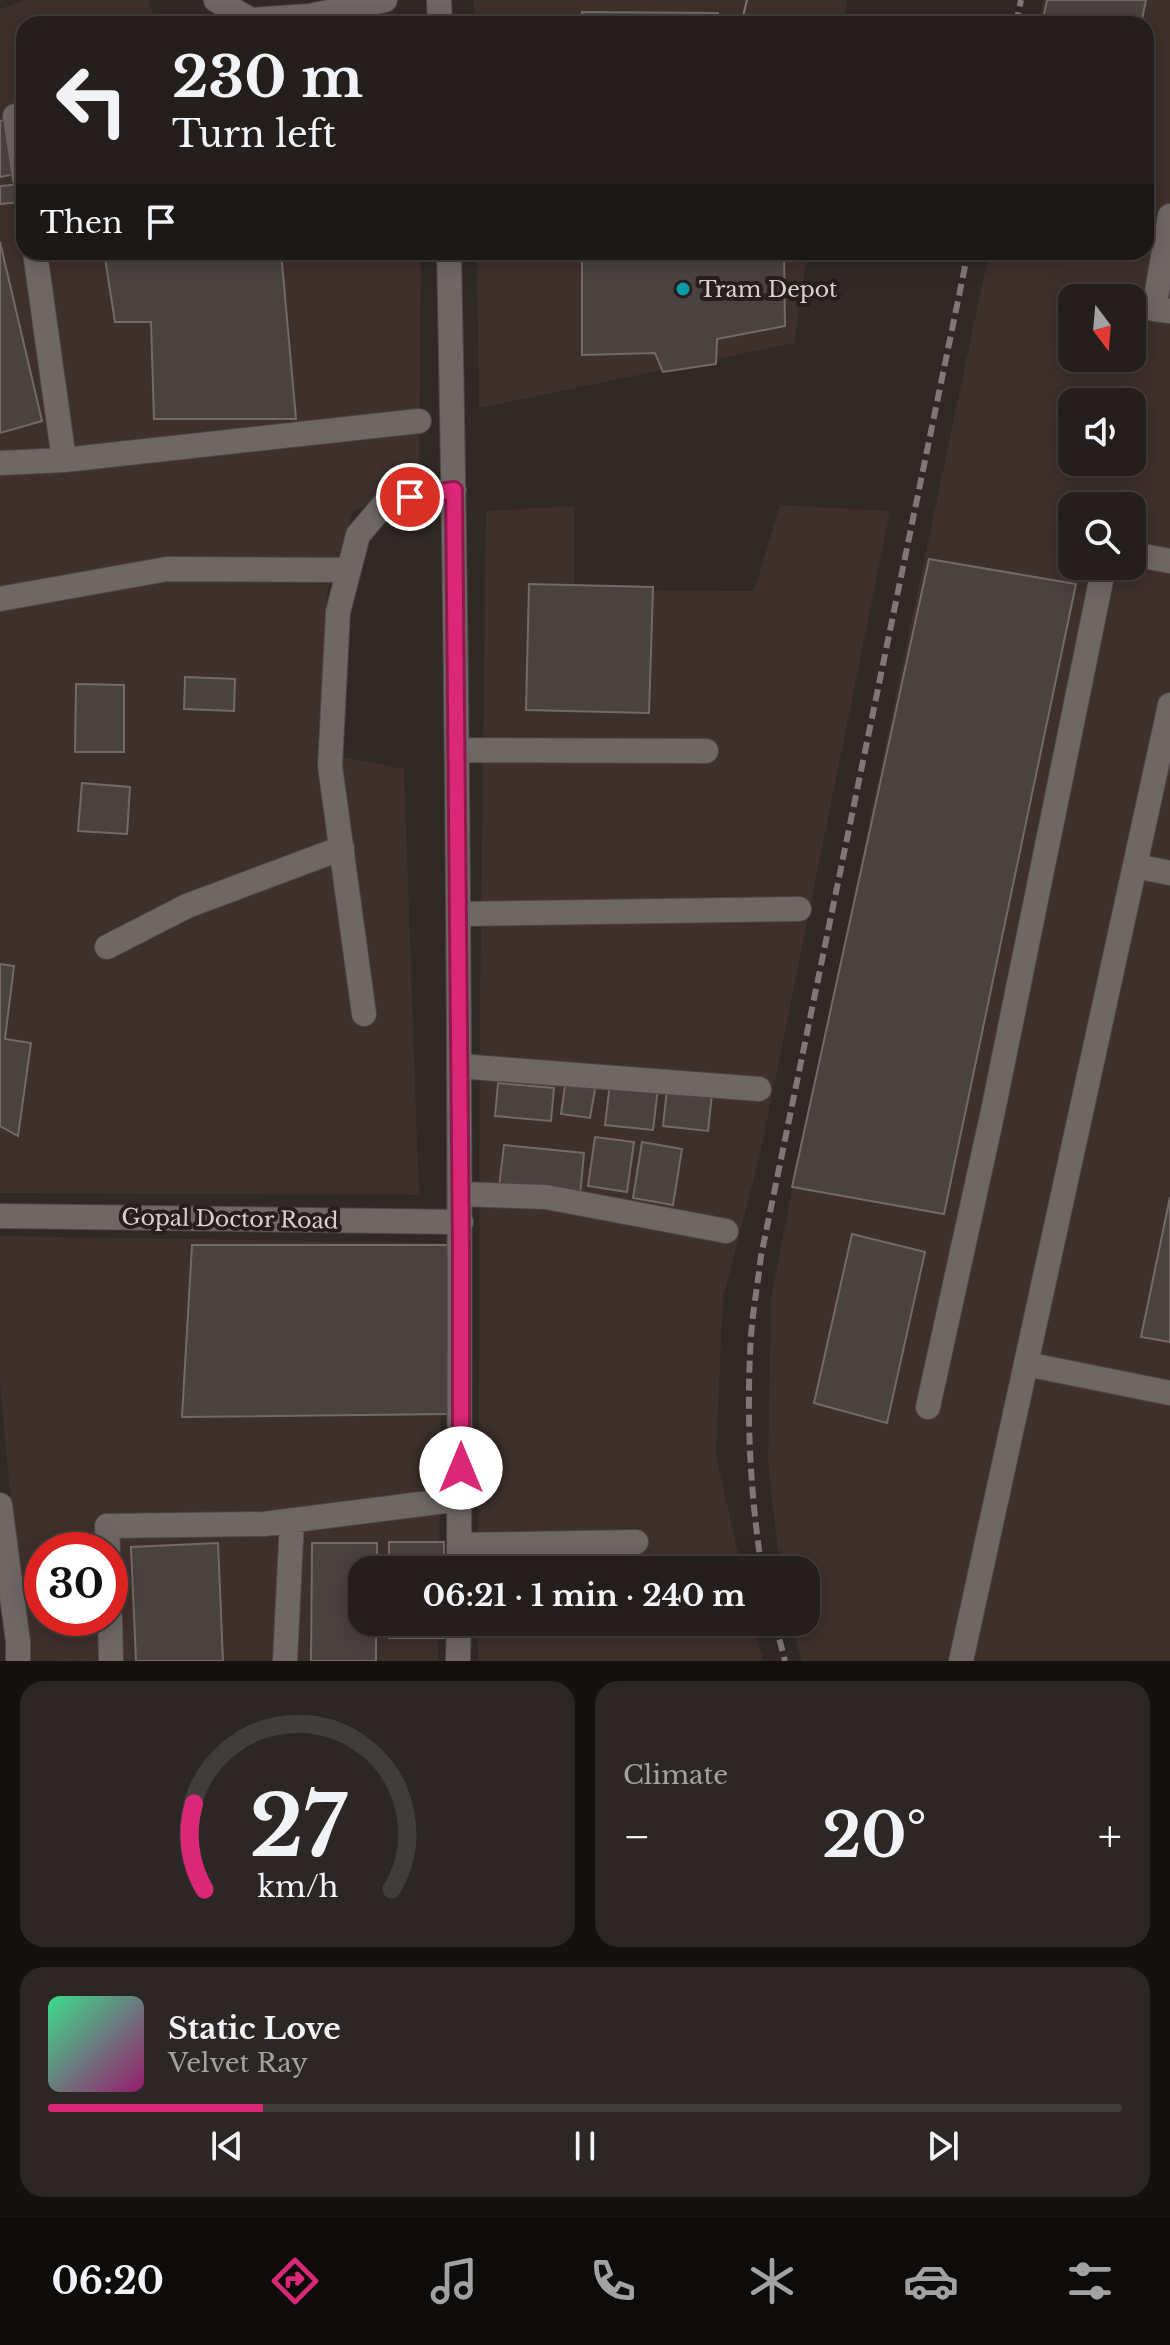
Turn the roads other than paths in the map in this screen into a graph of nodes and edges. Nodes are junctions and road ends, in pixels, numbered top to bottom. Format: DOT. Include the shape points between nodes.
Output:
graph roads {
  1 [pos="216,0"];
  2 [pos="385,0"];
  3 [pos="244,16"];
  4 [pos="310,16"];
  5 [pos="15,116"];
  6 [pos="16,123"];
  7 [pos="1170,216"];
  8 [pos="36,260"];
  9 [pos="449,260"];
  10 [pos="1170,311"];
  11 [pos="419,421"];
  12 [pos="64,460"];
  13 [pos="0,463"];
  14 [pos="454,490"];
  15 [pos="1146,557"];
  16 [pos="1170,561"];
  17 [pos="349,570"];
  18 [pos="1101,580"];
  19 [pos="0,599"];
  20 [pos="1170,705"];
  21 [pos="457,750"];
  22 [pos="706,751"];
  23 [pos="342,848"];
  24 [pos="1136,866"];
  25 [pos="1170,873"];
  26 [pos="799,909"];
  27 [pos="458,914"];
  28 [pos="107,947"];
  29 [pos="364,1014"];
  30 [pos="459,1066"];
  31 [pos="759,1089"];
  32 [pos="460,1194"];
  33 [pos="0,1216"];
  34 [pos="461,1222"];
  35 [pos="726,1231"];
  36 [pos="1026,1364"];
  37 [pos="1170,1393"];
  38 [pos="928,1407"];
  39 [pos="461,1499"];
  40 [pos="0,1505"];
  41 [pos="292,1520"];
  42 [pos="107,1532"];
  43 [pos="636,1542"];
  44 [pos="459,1545"];
  45 [pos="3,1555"];
  46 [pos="459,1556"];
  47 [pos="110,1636"];
  48 [pos="459,1636"];
  49 [pos="18,1661"];
  50 [pos="111,1661"];
  51 [pos="285,1661"];
  52 [pos="458,1661"];
  53 [pos="961,1661"];
  1 -- 3 [label="street"];
  2 -- 4 [label="street"];
  5 -- 6 [label="street"];
  7 -- 10 [label="street" via="1154,309"];
  8 -- 12 [label="street"];
  9 -- 14 [label="street"];
  11 -- 12 [label="street"];
  12 -- 13 [label="street"];
  14 -- 17 [label="street" via="387,501 358,535"];
  14 -- 21 [label="street"];
  15 -- 16 [label="street"];
  17 -- 19 [label="street" via="167,569"];
  17 -- 23 [label="street" via="338,612 330,766"];
  18 -- 38 [label="street"];
  20 -- 24 [label="street"];
  21 -- 22 [label="street"];
  21 -- 27 [label="street"];
  23 -- 28 [label="street" via="187,906"];
  23 -- 29 [label="street"];
  24 -- 25 [label="street"];
  24 -- 36 [label="street"];
  26 -- 27 [label="street"];
  27 -- 30 [label="street"];
  30 -- 31 [label="street"];
  30 -- 32 [label="street"];
  32 -- 34 [label="street"];
  32 -- 35 [label="street" via="546,1197"];
  33 -- 34 [label="street, Gopal Doctor Road"];
  34 -- 39 [label="street"];
  36 -- 37 [label="street"];
  36 -- 53 [label="street"];
  39 -- 41 [label="street"];
  39 -- 44 [label="street"];
  40 -- 45 [label="street"];
  41 -- 42 [label="street" via="107,1526"];
  41 -- 51 [label="street"];
  43 -- 44 [label="street"];
  44 -- 46 [label="street"];
  45 -- 49 [label="street"];
  47 -- 50 [label="street"];
  48 -- 52 [label="street"];
}
